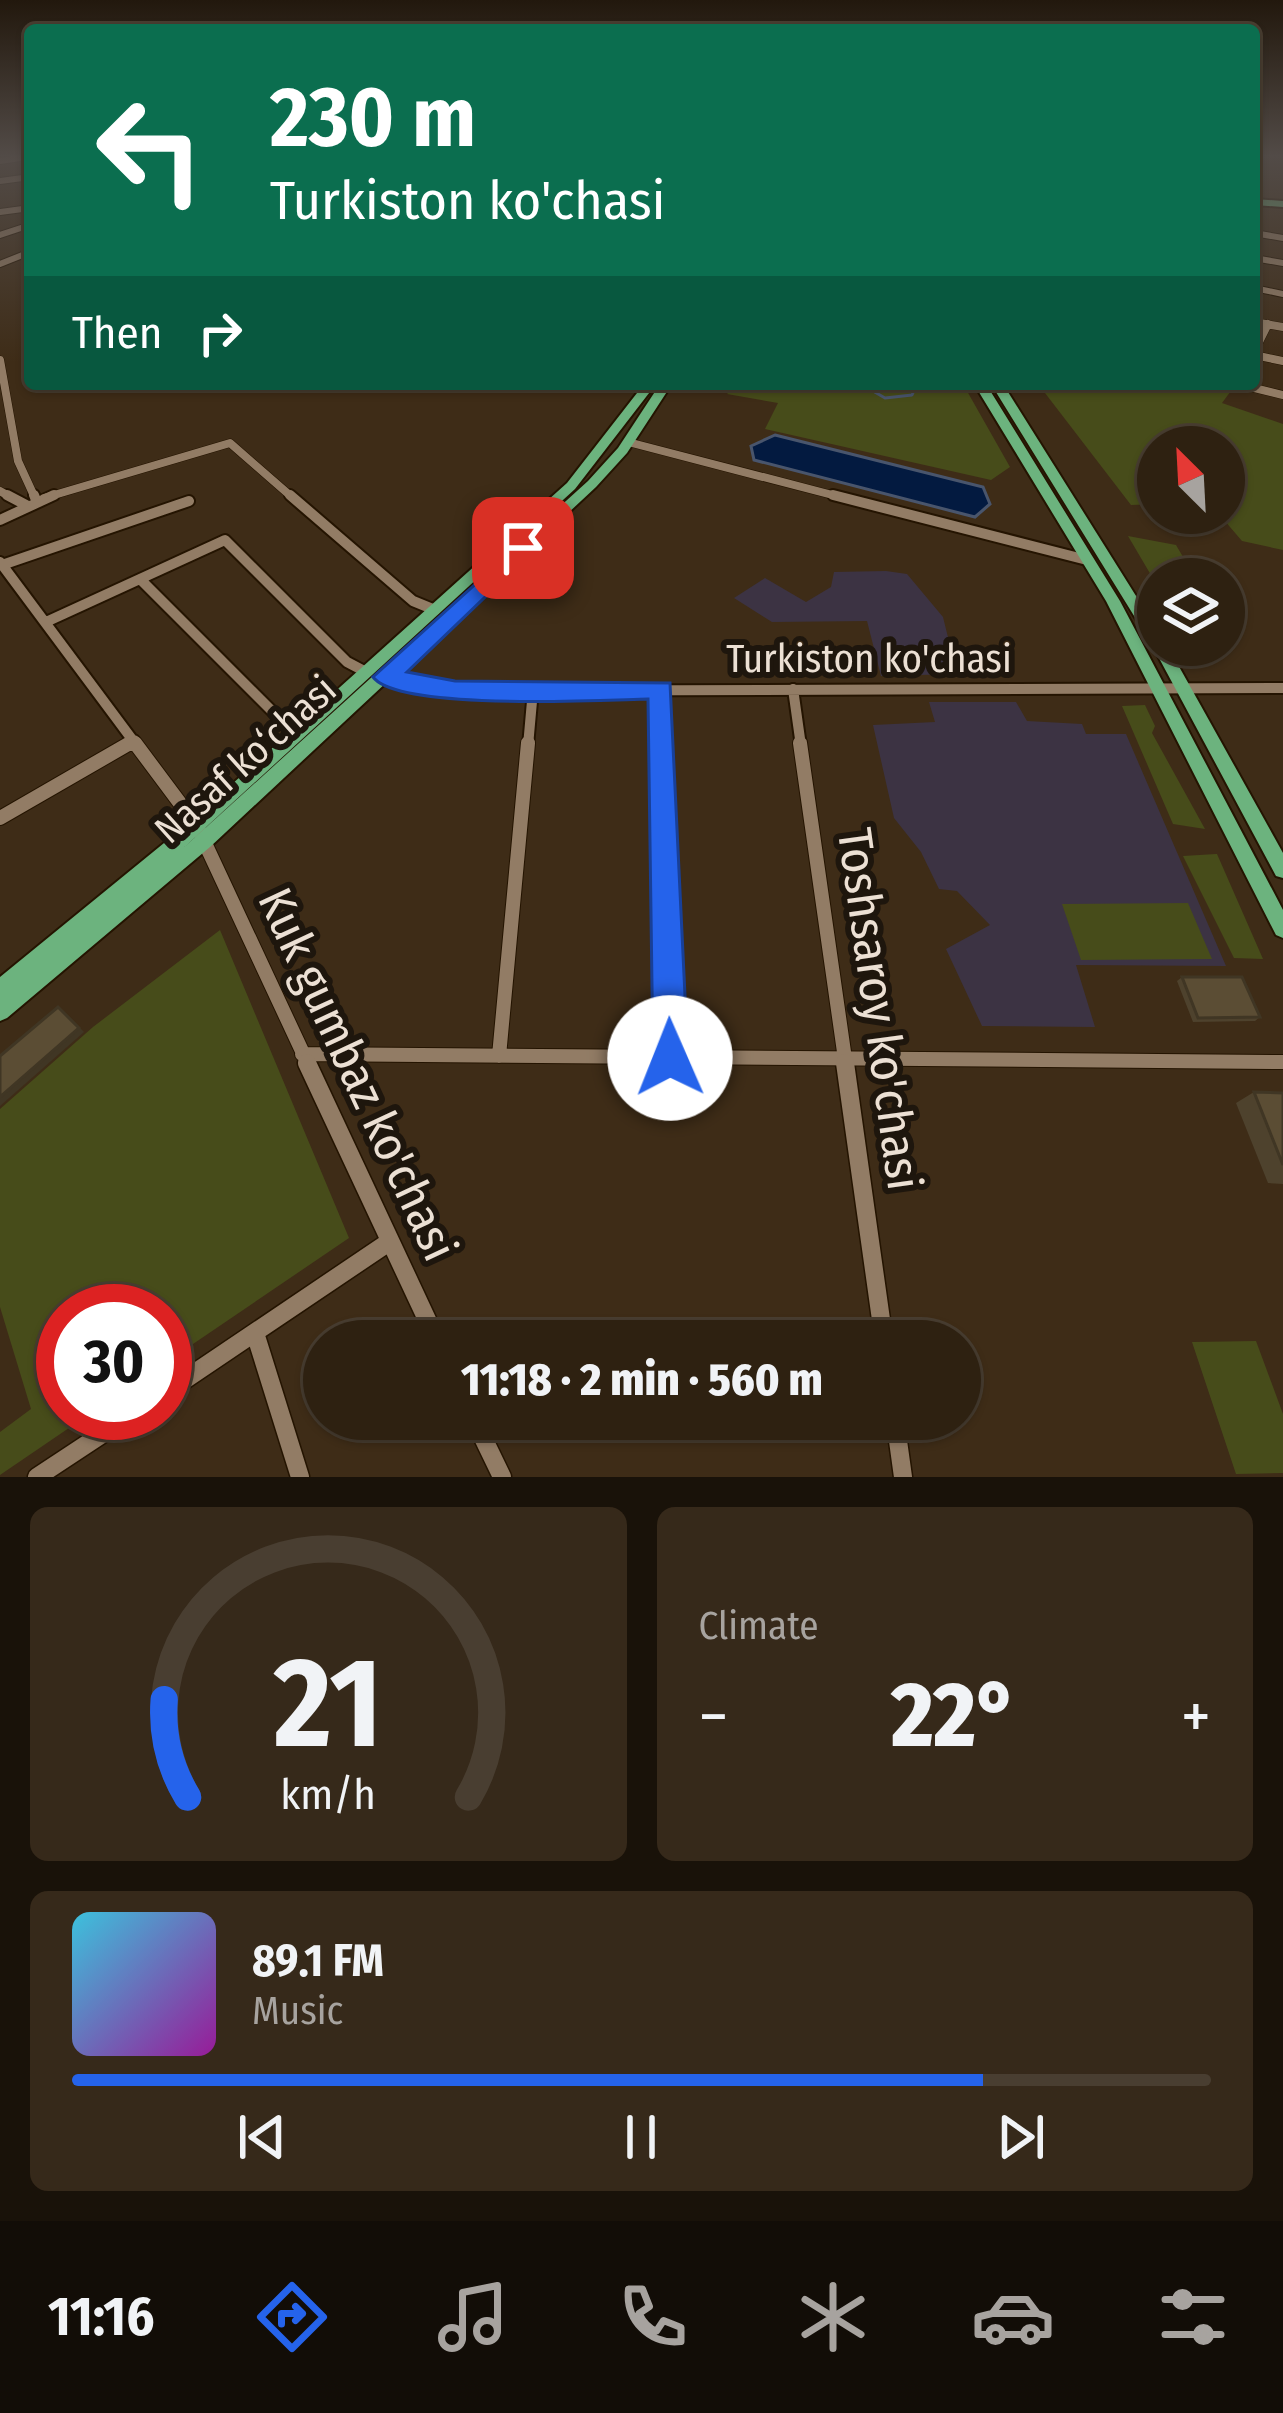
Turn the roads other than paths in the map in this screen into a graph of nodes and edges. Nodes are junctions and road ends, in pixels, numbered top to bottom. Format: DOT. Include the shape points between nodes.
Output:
graph roads {
  1 [pos="1260,323"];
  2 [pos="1268,324"];
  3 [pos="1283,327"];
  4 [pos="1260,341"];
  5 [pos="0,360"];
  6 [pos="645,390"];
  7 [pos="662,390"];
  8 [pos="985,390"];
  9 [pos="999,390"];
  10 [pos="4,408"];
  11 [pos="1007,414"];
  12 [pos="628,442"];
  13 [pos="0,490"];
  14 [pos="189,501"];
  15 [pos="31,503"];
  16 [pos="0,520"];
  17 [pos="1088,560"];
  18 [pos="1,563"];
  19 [pos="140,579"];
  20 [pos="435,610"];
  21 [pos="1137,611"];
  22 [pos="46,622"];
  23 [pos="1172,666"];
  24 [pos="366,672"];
  25 [pos="386,677"];
  26 [pos="1159,687"];
  27 [pos="1185,687"];
  28 [pos="793,688"];
  29 [pos="1283,688"];
  30 [pos="661,689"];
  31 [pos="533,690"];
  32 [pos="296,735"];
  33 [pos="134,740"];
  34 [pos="1,815"];
  35 [pos="200,834"];
  36 [pos="1283,870"];
  37 [pos="1283,928"];
  38 [pos="0,989"];
  39 [pos="0,1011"];
  40 [pos="302,1054"];
  41 [pos="499,1056"];
  42 [pos="670,1058"];
  43 [pos="845,1058"];
  44 [pos="1283,1062"];
  45 [pos="389,1242"];
  46 [pos="427,1320"];
  47 [pos="881,1320"];
  48 [pos="255,1334"];
  49 [pos="192,1375"];
  50 [pos="93,1440"];
  51 [pos="484,1440"];
  52 [pos="898,1440"];
  53 [pos="37,1477"];
  54 [pos="300,1477"];
  55 [pos="502,1477"];
  56 [pos="903,1477"];
  1 -- 2 [label="street"];
  2 -- 3 [label="street"];
  2 -- 4 [label="street"];
  5 -- 10 [label="street"];
  6 -- 20 [label="main road, Nasaf ko‘chasi" via="571,486"];
  7 -- 12 [label="main road, Nasaf ko‘chasi"];
  8 -- 11 [label="main road"];
  9 -- 11 [label="main road"];
  10 -- 15 [label="street"];
  11 -- 17 [label="main road"];
  11 -- 21 [label="main road"];
  12 -- 17 [label="street"];
  12 -- 25 [label="main road, Nasaf ko‘chasi"];
  13 -- 15 [label="street"];
  14 -- 18 [label="street"];
  15 -- 16 [label="street"];
  15 -- 20 [label="street" via="230,443 413,601"];
  17 -- 26 [label="main road"];
  18 -- 22 [label="street, Kuk gumbaz ko'chasi"];
  19 -- 22 [label="street"];
  19 -- 24 [label="street" via="225,540"];
  19 -- 32 [label="street"];
  20 -- 24 [label="main road, Nasaf ko‘chasi"];
  22 -- 33 [label="street, Kuk gumbaz ko'chasi"];
  23 -- 27 [label="main road"];
  24 -- 32 [label="main road, Nasaf ko‘chasi"];
  25 -- 31 [label="street, Turkiston ko'chasi" via="455,691"];
  25 -- 35 [label="main road, Nasaf ko‘chasi"];
  26 -- 27 [label="street, Turkiston ko'chasi"];
  26 -- 28 [label="street, Turkiston ko'chasi"];
  26 -- 37 [label="main road"];
  27 -- 29 [label="street, Turkiston ko'chasi"];
  27 -- 36 [label="main road"];
  28 -- 30 [label="street, Turkiston ko'chasi"];
  28 -- 43 [label="street, Toshsaroy ko'chasi"];
  30 -- 31 [label="street, Turkiston ko'chasi"];
  30 -- 42 [label="street"];
  31 -- 41 [label="street"];
  32 -- 35 [label="main road, Nasaf ko‘chasi"];
  33 -- 34 [label="street"];
  33 -- 35 [label="street, Kuk gumbaz ko'chasi"];
  35 -- 38 [label="main road, Nasaf ko‘chasi"];
  35 -- 39 [label="main road, Nasaf ko‘chasi"];
  35 -- 40 [label="street, Kuk gumbaz ko'chasi"];
  40 -- 41 [label="street"];
  40 -- 45 [label="street, Kuk gumbaz ko'chasi"];
  41 -- 42 [label="street"];
  42 -- 43 [label="street"];
  43 -- 44 [label="street"];
  43 -- 47 [label="street, Toshsaroy ko'chasi"];
  45 -- 46 [label="street, Kuk gumbaz ko'chasi"];
  45 -- 48 [label="street"];
  48 -- 49 [label="street"];
  48 -- 54 [label="street"];
  50 -- 53 [label="street"];
  51 -- 55 [label="street"];
  52 -- 56 [label="street"];
}
